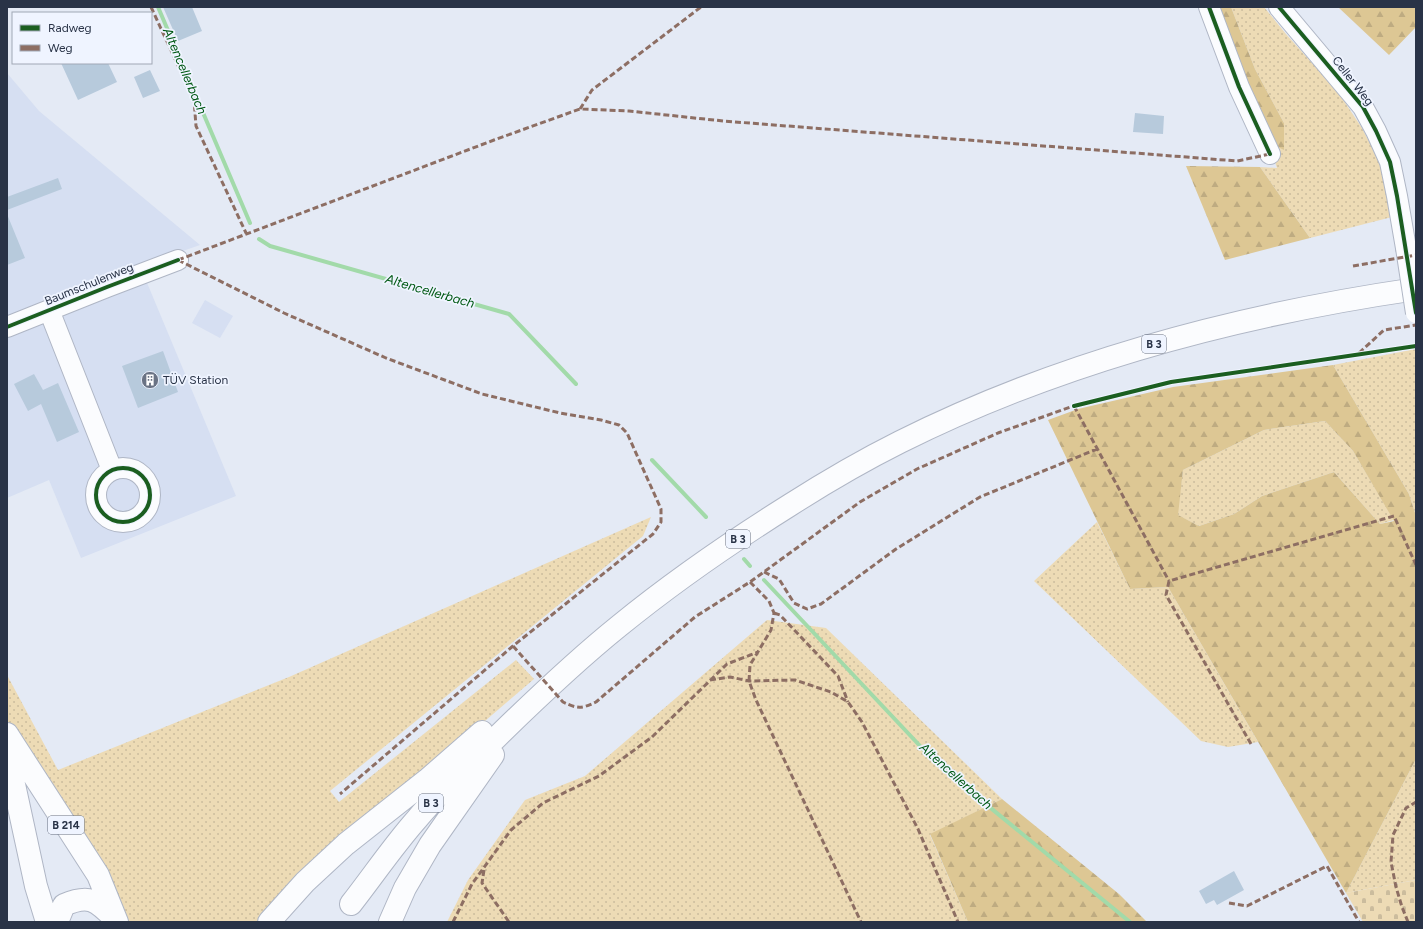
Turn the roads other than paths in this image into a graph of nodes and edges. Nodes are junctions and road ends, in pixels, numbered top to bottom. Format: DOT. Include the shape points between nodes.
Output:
graph roads {
  1 [pos="1209,7"];
  2 [pos="1279,7"];
  3 [pos="1270,154"];
  4 [pos="178,260"];
  5 [pos="1416,289"];
  6 [pos="49,310"];
  7 [pos="1416,313"];
  8 [pos="7,327"];
  9 [pos="112,470"];
  10 [pos="571,667"];
  11 [pos="522,712"];
  12 [pos="7,734"];
  13 [pos="7,752"];
  14 [pos="351,904"];
  15 [pos="117,921"];
  16 [pos="47,922"];
  17 [pos="57,922"];
  18 [pos="269,922"];
  19 [pos="390,922"];
  1 -- 3 [label="street" via="1239,87"];
  2 -- 7 [label="street, Celler Weg, bridge" via="1363,106 1390,162"];
  4 -- 6 [label="street, Baumschulenweg"];
  5 -- 10 [label="main road, B 3" via="1308,308 1188,335 1116,355 967,411 901,441 839,474 763,522 618,626"];
  6 -- 8 [label="street, Baumschulenweg"];
  6 -- 9 [label="street, Baumschulenweg"];
  10 -- 11 [label="main road, B 3"];
  10 -- 18 [label="main road" via="543,675 427,780 346,844 305,882"];
  11 -- 14 [label="main road, B 3" via="417,818"];
  11 -- 19 [label="main road" via="430,845 404,888"];
  12 -- 15 [label="main road, B 214" via="98,875"];
  13 -- 16 [label="main road" via="36,886"];
  15 -- 17 [label="main road" via="99,903 75,900 64,905"];
}
